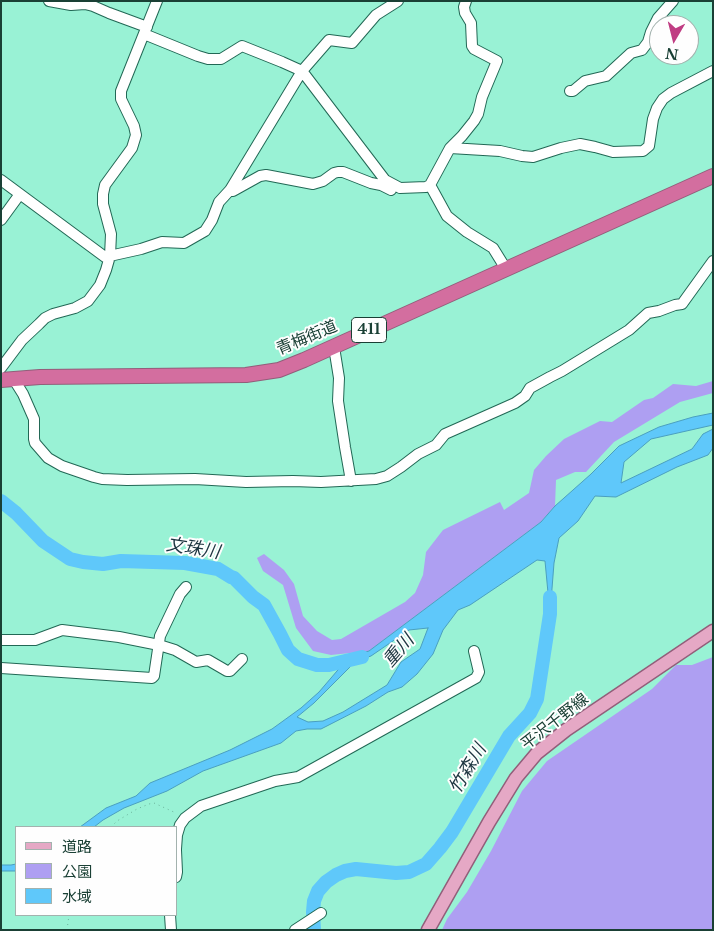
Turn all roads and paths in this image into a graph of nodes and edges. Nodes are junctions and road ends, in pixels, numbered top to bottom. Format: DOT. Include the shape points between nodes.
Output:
graph roads {
  1 [pos="49,1"];
  2 [pos="157,1"];
  3 [pos="398,1"];
  4 [pos="466,1"];
  5 [pos="673,1"];
  6 [pos="146,30"];
  7 [pos="302,71"];
  8 [pos="713,71"];
  9 [pos="570,91"];
  10 [pos="450,148"];
  11 [pos="713,176"];
  12 [pos="1,180"];
  13 [pos="430,186"];
  14 [pos="411,188"];
  15 [pos="230,190"];
  16 [pos="20,194"];
  17 [pos="1,220"];
  18 [pos="110,256"];
  19 [pos="713,261"];
  20 [pos="506,269"];
  21 [pos="334,347"];
  22 [pos="1,368"];
  23 [pos="7,379"];
  24 [pos="351,481"];
  25 [pos="186,587"];
  26 [pos="713,631"];
  27 [pos="1,640"];
  28 [pos="158,645"];
  29 [pos="474,651"];
  30 [pos="242,659"];
  31 [pos="1,668"];
  32 [pos="185,818"];
  33 [pos="112,826"];
  34 [pos="178,832"];
  35 [pos="320,914"];
  36 [pos="69,916"];
  37 [pos="170,916"];
  38 [pos="67,930"];
  39 [pos="171,930"];
  40 [pos="295,930"];
  41 [pos="428,930"];
  1 -- 6 [label="street" via="93,6"];
  2 -- 6 [label="street"];
  3 -- 7 [label="street" via="376,15 352,43 329,40"];
  4 -- 10 [label="street" via="464,8 471,23 472,46 498,61 478,114"];
  5 -- 9 [label="street" via="658,18 642,50 631,54 606,76 585,81"];
  6 -- 7 [label="street" via="198,56 221,59 242,46"];
  6 -- 18 [label="street" via="121,91 121,99 136,135 132,148 105,185 103,194 111,234"];
  7 -- 14 [label="street" via="384,180 400,188"];
  7 -- 15 [label="street"];
  8 -- 10 [label="street" via="663,99 653,118 649,146 644,151 613,152 580,144 533,157"];
  10 -- 13 [label="street"];
  11 -- 20 [label="highway, 青梅街道 / 411"];
  12 -- 16 [label="street"];
  13 -- 14 [label="street"];
  13 -- 20 [label="street" via="447,216 493,248"];
  14 -- 15 [label="street" via="407,193 398,194 381,185 338,172 323,182 313,184 266,175"];
  15 -- 18 [label="street" via="219,202 205,231 184,243 162,242 142,250"];
  16 -- 17 [label="street"];
  16 -- 18 [label="street" via="106,257"];
  18 -- 22 [label="street" via="100,285 88,301 44,318"];
  19 -- 24 [label="street" via="682,304 648,313 629,330 530,388 515,403 445,434 436,445 387,476"];
  20 -- 21 [label="highway, 青梅街道 / 411"];
  21 -- 23 [label="highway, 青梅街道 / 411" via="279,370 246,375"];
  21 -- 24 [label="street" via="339,378 338,401"];
  23 -- 24 [label="street" via="24,394 34,419 35,443 48,458 94,477 246,482"];
  25 -- 28 [label="street"];
  26 -- 41 [label="main road, 平沢千野線" via="537,753 516,778"];
  27 -- 28 [label="street" via="35,640 62,630"];
  28 -- 30 [label="street" via="196,662 208,660 227,671"];
  28 -- 31 [label="street" via="152,678"];
  29 -- 32 [label="street" via="479,672 476,678 445,696 298,777 275,781 210,803"];
  32 -- 33 [label="path" via="154,803 137,809"];
  32 -- 34 [label="street"];
  35 -- 40 [label="street"];
  36 -- 38 [label="path"];
  37 -- 39 [label="street"];
}
